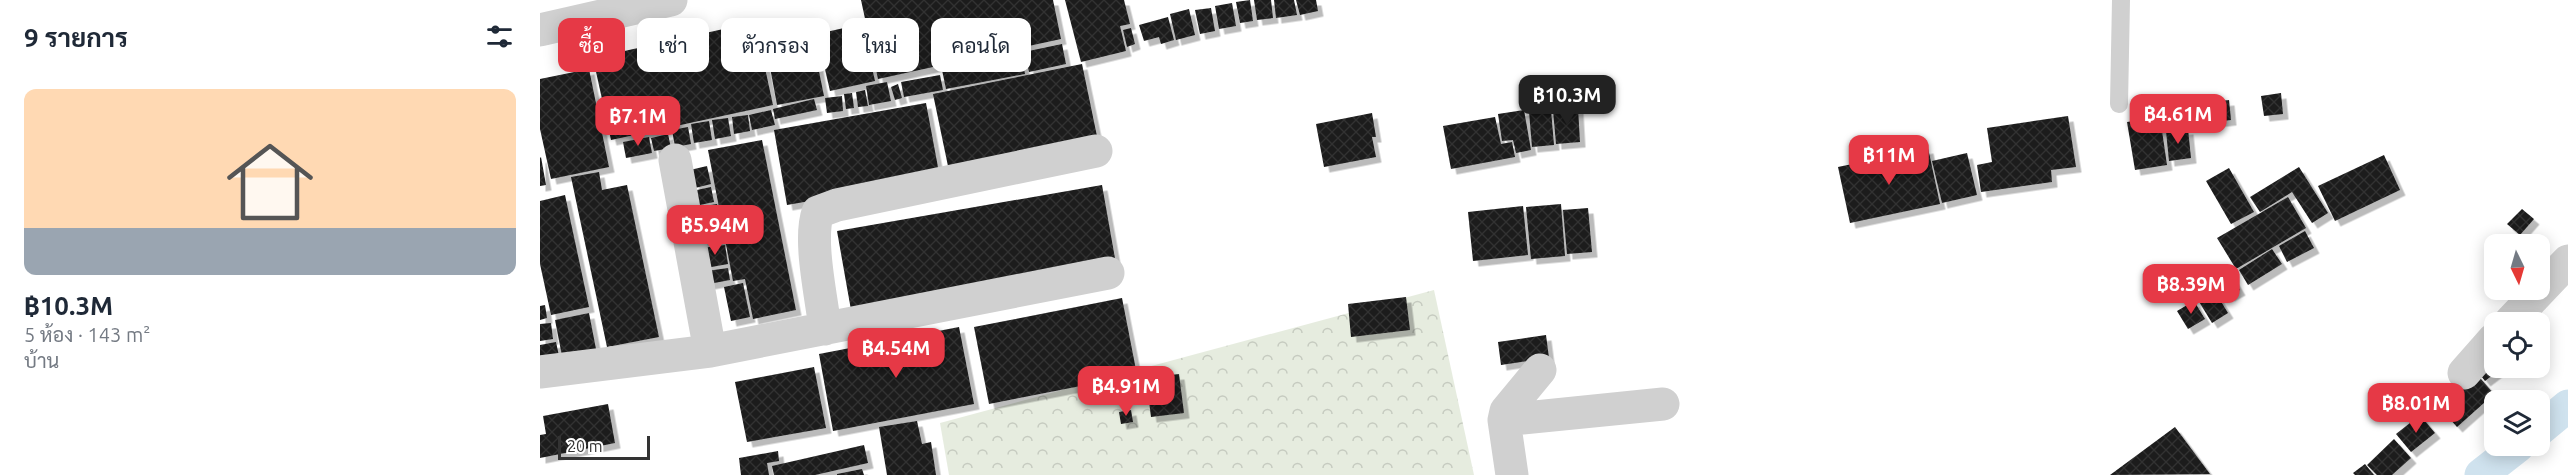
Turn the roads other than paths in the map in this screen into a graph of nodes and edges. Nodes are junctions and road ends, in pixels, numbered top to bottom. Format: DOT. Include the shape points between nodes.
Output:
graph roads {
  1 [pos="670,0"];
  2 [pos="2121,0"];
  3 [pos="540,30"];
  4 [pos="2120,104"];
  5 [pos="1096,151"];
  6 [pos="675,160"];
  7 [pos="2568,261"];
  8 [pos="1108,273"];
  9 [pos="2520,312"];
  10 [pos="825,329"];
  11 [pos="2484,350"];
  12 [pos="710,351"];
  13 [pos="1540,370"];
  14 [pos="540,372"];
  15 [pos="2464,373"];
  16 [pos="1662,404"];
  17 [pos="1504,420"];
  18 [pos="1512,475"];
  1 -- 3 [label="street"];
  2 -- 4 [label="lane"];
  5 -- 10 [label="street" via="818,212 815,238"];
  6 -- 12 [label="street"];
  7 -- 9 [label="street"];
  8 -- 10 [label="street"];
  10 -- 12 [label="street"];
  11 -- 15 [label="street"];
  12 -- 14 [label="street"];
  13 -- 17 [label="street" via="1512,402"];
  16 -- 17 [label="street"];
  17 -- 18 [label="street"];
}
